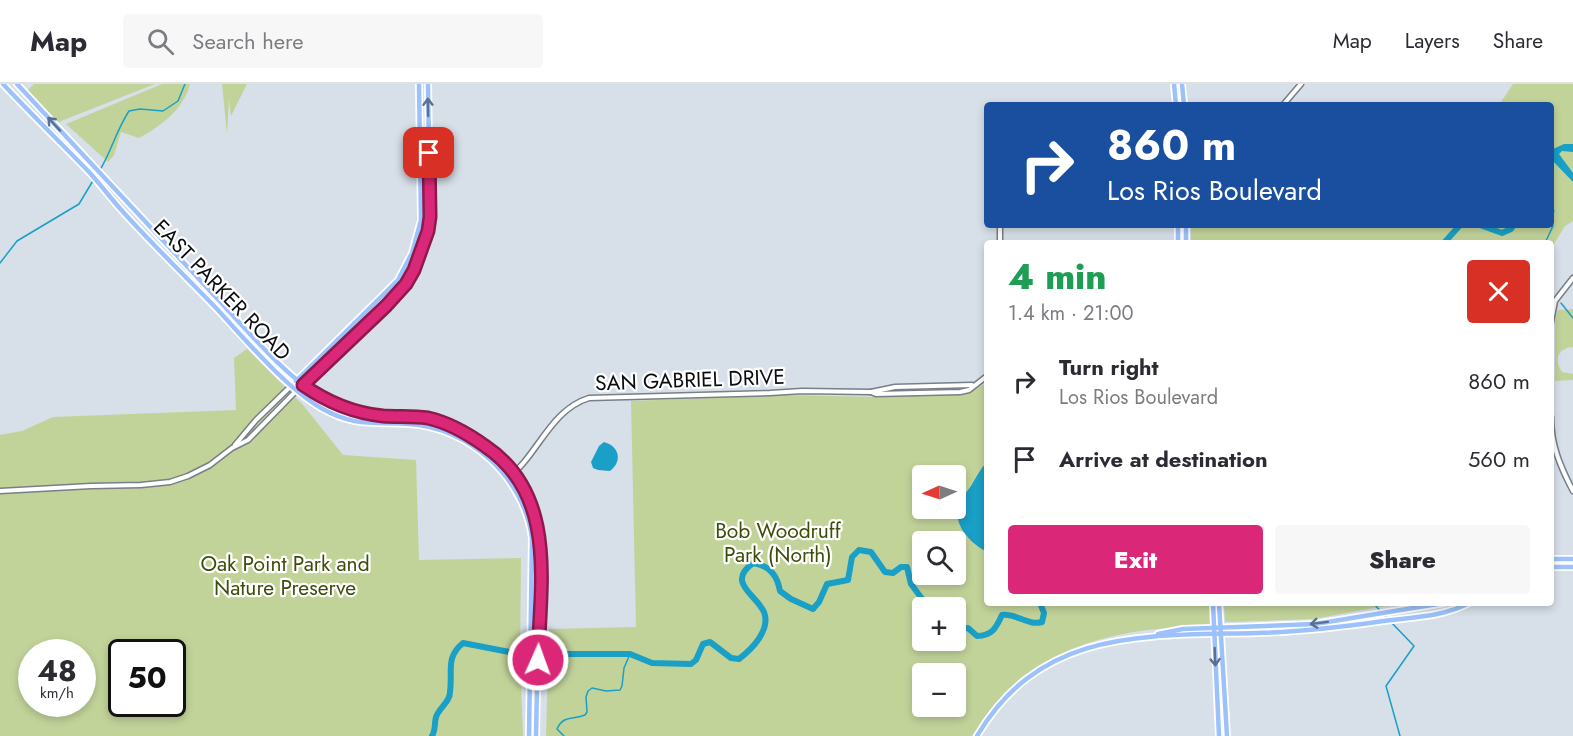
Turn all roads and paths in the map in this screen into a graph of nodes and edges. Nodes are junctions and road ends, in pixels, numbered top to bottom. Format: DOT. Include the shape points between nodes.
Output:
graph roads {
  1 [pos="3,84"];
  2 [pos="17,84"];
  3 [pos="419,84"];
  4 [pos="428,84"];
  5 [pos="1174,84"];
  6 [pos="1182,84"];
  7 [pos="1301,84"];
  8 [pos="1176,102"];
  9 [pos="1184,102"];
  10 [pos="1286,102"];
  11 [pos="193,272"];
  12 [pos="186,277"];
  13 [pos="1573,278"];
  14 [pos="1554,309"];
  15 [pos="984,378"];
  16 [pos="297,380"];
  17 [pos="292,385"];
  18 [pos="303,385"];
  19 [pos="297,390"];
  20 [pos="232,448"];
  21 [pos="1554,448"];
  22 [pos="515,473"];
  23 [pos="508,478"];
  24 [pos="0,491"];
  25 [pos="1573,491"];
  26 [pos="534,512"];
  27 [pos="527,515"];
  28 [pos="540,551"];
  29 [pos="532,552"];
  30 [pos="1554,559"];
  31 [pos="1573,559"];
  32 [pos="1554,567"];
  33 [pos="1573,567"];
  34 [pos="1213,606"];
  35 [pos="1219,606"];
  36 [pos="1427,606"];
  37 [pos="1461,606"];
  38 [pos="1214,627"];
  39 [pos="1221,627"];
  40 [pos="1215,634"];
  41 [pos="1222,634"];
  42 [pos="1143,637"];
  43 [pos="529,736"];
  44 [pos="536,736"];
  45 [pos="977,736"];
  46 [pos="1220,736"];
  47 [pos="1227,736"];
  1 -- 12 [label="main road, EAST PARKER ROAD"];
  11 -- 2 [label="main road, EAST PARKER ROAD, one-way"];
  3 -- 16 [label="main road" via="421,220 412,254 398,280"];
  18 -- 4 [label="main road, one-way" via="406,284 420,256 431,203"];
  5 -- 8 [label="main road"];
  6 -- 9 [label="main road"];
  7 -- 10 [label="street"];
  11 -- 12 [label="main road"];
  11 -- 16 [label="main road, EAST PARKER ROAD"];
  12 -- 17 [label="main road, EAST PARKER ROAD"];
  13 -- 14 [label="street" via="1560,293"];
  15 -- 22 [label="street, SAN GABRIEL DRIVE" via="973,386 895,387 871,392 814,390 589,398 564,412"];
  16 -- 17 [label="main road"];
  16 -- 18 [label="main road, EAST PARKER ROAD"];
  17 -- 19 [label="main road, EAST PARKER ROAD"];
  17 -- 20 [label="street"];
  18 -- 19 [label="main road"];
  18 -- 22 [label="main road, EAST PARKER ROAD" via="348,409 444,422 493,451"];
  19 -- 20 [label="street" via="252,436"];
  19 -- 23 [label="main road, EAST PARKER ROAD" via="320,407 355,422 408,424 450,434 485,454"];
  20 -- 24 [label="street" via="200,471 170,482"];
  21 -- 25 [label="street"];
  22 -- 23 [label="street, SAN GABRIEL DRIVE"];
  22 -- 26 [label="main road, EAST PARKER ROAD"];
  23 -- 27 [label="main road, EAST PARKER ROAD"];
  26 -- 27 [label="main road"];
  26 -- 28 [label="main road, EAST PARKER ROAD"];
  27 -- 29 [label="main road, EAST PARKER ROAD"];
  28 -- 29 [label="main road"];
  28 -- 44 [label="main road, EAST PARKER ROAD"];
  29 -- 43 [label="main road, EAST PARKER ROAD"];
  30 -- 31 [label="main road"];
  32 -- 33 [label="main road"];
  34 -- 38 [label="main road"];
  35 -- 39 [label="main road"];
  36 -- 39 [label="main road, one-way" via="1315,624"];
  37 -- 41 [label="main road" via="1312,631"];
  38 -- 39 [label="main road"];
  38 -- 40 [label="main road"];
  38 -- 42 [label="main road" via="1183,628"];
  39 -- 41 [label="main road"];
  40 -- 41 [label="main road"];
  40 -- 42 [label="main road"];
  40 -- 46 [label="main road, one-way"];
  41 -- 47 [label="main road"];
  42 -- 45 [label="main road" via="1092,646 1045,666 1005,699"];
}
